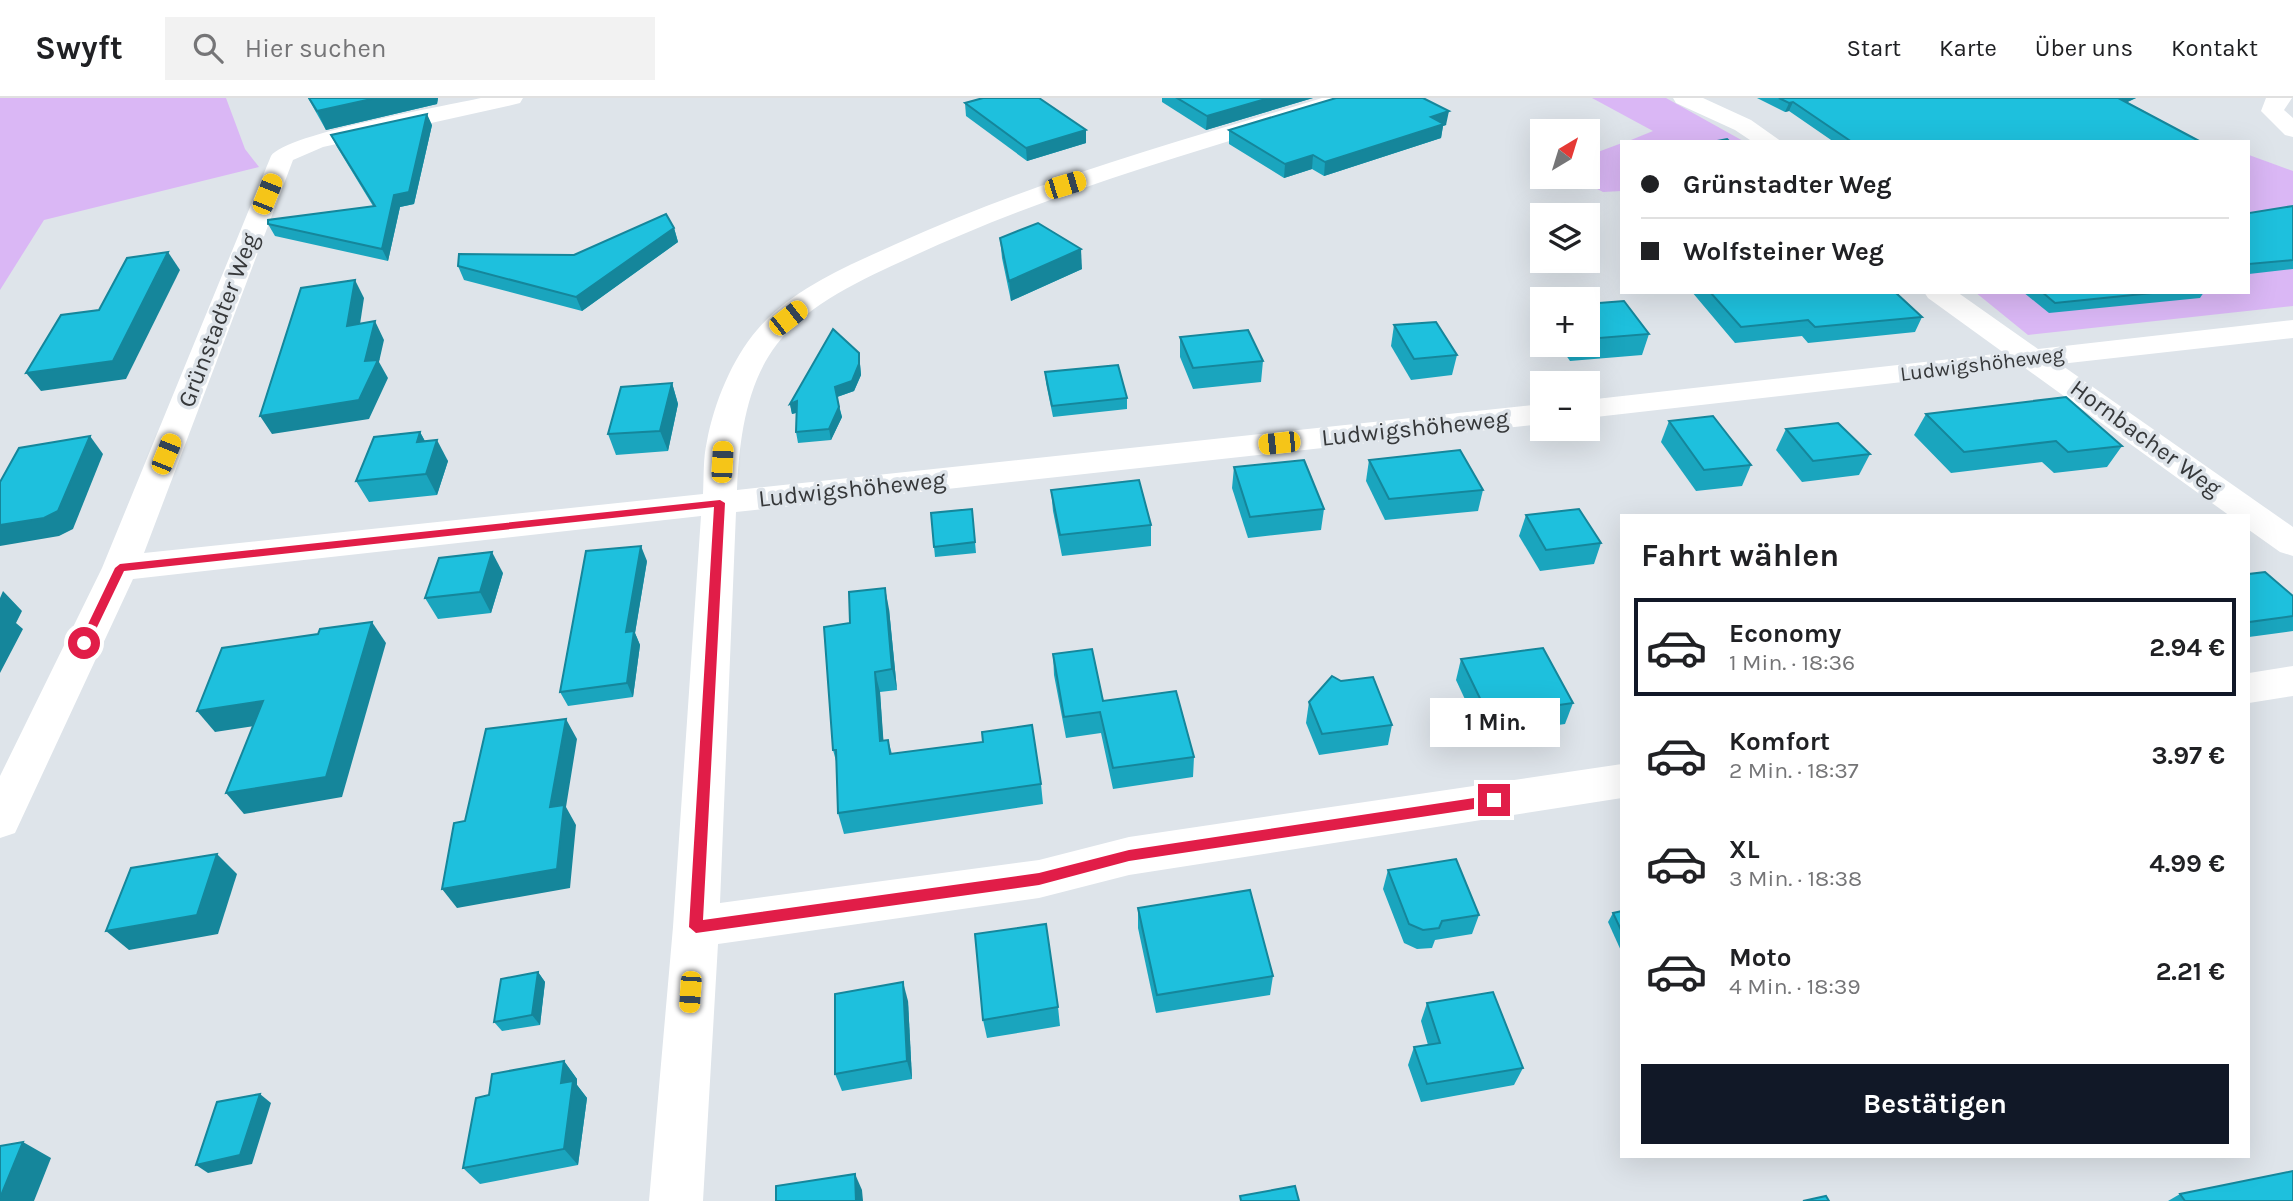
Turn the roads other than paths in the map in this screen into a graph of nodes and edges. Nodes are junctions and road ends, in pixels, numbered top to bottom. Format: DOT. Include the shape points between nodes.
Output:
graph roads {
  1 [pos="512,98"];
  2 [pos="1346,98"];
  3 [pos="1684,98"];
  4 [pos="2281,98"];
  5 [pos="2293,130"];
  6 [pos="1767,140"];
  7 [pos="1941,294"];
  8 [pos="2293,330"];
  9 [pos="2032,358"];
  10 [pos="1600,408"];
  11 [pos="1530,415"];
  12 [pos="720,503"];
  13 [pos="2293,544"];
  14 [pos="120,568"];
  15 [pos="2293,681"];
  16 [pos="2250,688"];
  17 [pos="1620,782"];
  18 [pos="0,820"];
  19 [pos="696,927"];
  20 [pos="676,1201"];
  1 -- 14 [label="street, Grünstadter Weg" via="315,142 284,156"];
  2 -- 12 [label="street" via="988,213 920,242 814,298 775,328 743,376 723,441"];
  3 -- 6 [label="street"];
  4 -- 5 [label="street" via="2272,111"];
  7 -- 9 [label="street, Hornbacher Weg"];
  8 -- 9 [label="street, Ludwigshöheweg"];
  9 -- 10 [label="street, Ludwigshöheweg"];
  9 -- 13 [label="street, Hornbacher Weg"];
  11 -- 12 [label="street, Ludwigshöheweg"];
  12 -- 14 [label="street, Ludwigshöheweg"];
  12 -- 19 [label="street"];
  14 -- 18 [label="street, Grünstadter Weg"];
  15 -- 16 [label="street"];
  17 -- 19 [label="street" via="1129,856 1039,879"];
  19 -- 20 [label="street"];
}
